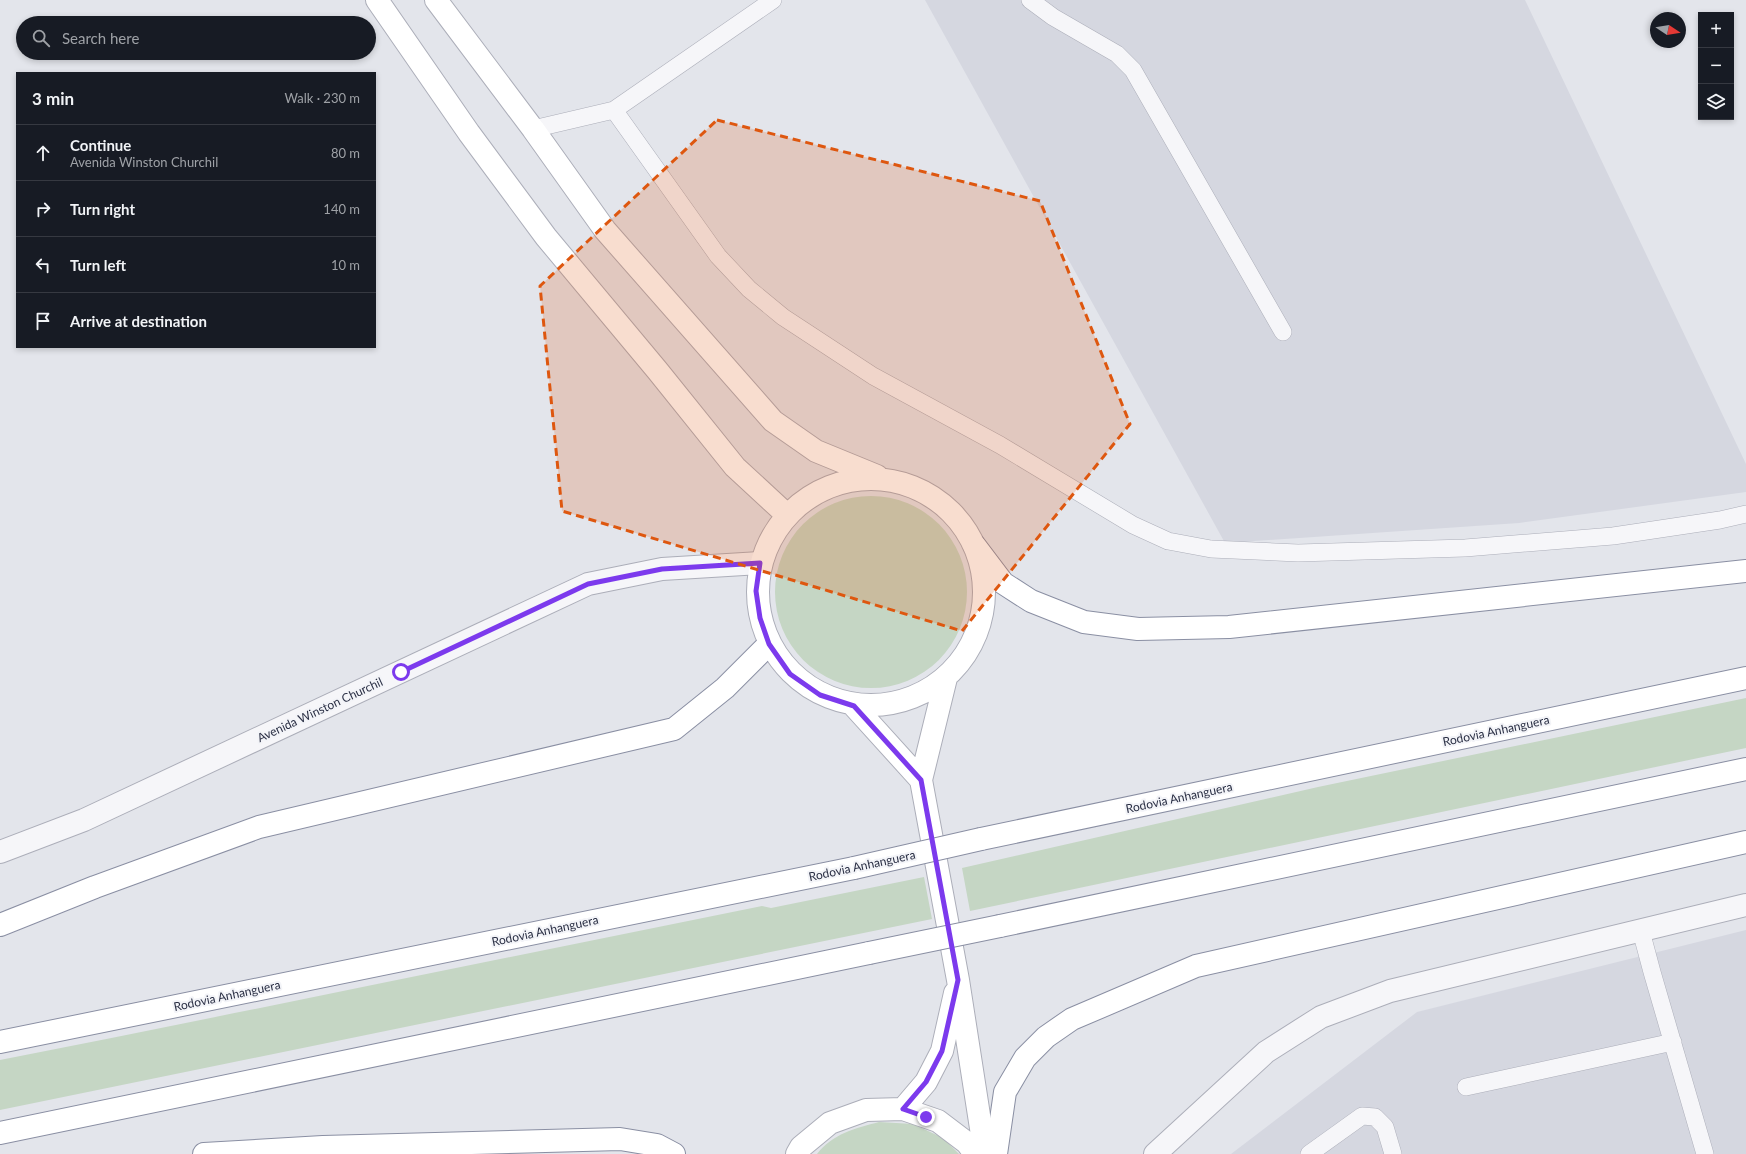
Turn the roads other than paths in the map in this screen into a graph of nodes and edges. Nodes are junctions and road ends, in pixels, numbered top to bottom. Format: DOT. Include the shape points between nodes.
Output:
graph roads {
  1 [pos="377,0"];
  2 [pos="436,0"];
  3 [pos="773,0"];
  4 [pos="1030,0"];
  5 [pos="614,110"];
  6 [pos="533,129"];
  7 [pos="1283,332"];
  8 [pos="885,479"];
  9 [pos="1746,514"];
  10 [pos="787,515"];
  11 [pos="975,546"];
  12 [pos="760,563"];
  13 [pos="1746,572"];
  14 [pos="769,644"];
  15 [pos="946,678"];
  16 [pos="1746,678"];
  17 [pos="854,706"];
  18 [pos="1746,769"];
  19 [pos="921,780"];
  20 [pos="1746,842"];
  21 [pos="0,852"];
  22 [pos="1746,906"];
  23 [pos="0,925"];
  24 [pos="1641,930"];
  25 [pos="958,980"];
  26 [pos="0,1042"];
  27 [pos="1673,1042"];
  28 [pos="1466,1087"];
  29 [pos="903,1109"];
  30 [pos="0,1133"];
  31 [pos="204,1154"];
  32 [pos="674,1154"];
  33 [pos="797,1154"];
  34 [pos="975,1154"];
  35 [pos="985,1154"];
  36 [pos="996,1154"];
  37 [pos="1155,1154"];
  38 [pos="1309,1154"];
  39 [pos="1393,1154"];
  40 [pos="1705,1154"];
  1 -- 10 [label="main road" via="468,133 546,237 735,467"];
  2 -- 6 [label="main road"];
  3 -- 5 [label="lane"];
  4 -- 7 [label="lane" via="1053,17 1117,54 1133,70"];
  5 -- 6 [label="lane"];
  5 -- 9 [label="lane" via="718,256 749,289 783,317 873,376 1000,444 1133,525 1168,540 1211,549 1298,553 1465,548 1613,536"];
  6 -- 8 [label="main road" via="605,230 773,421 816,452"];
  8 -- 10 [label="main road" via="849,480 815,492"];
  8 -- 11 [label="main road" via="914,486 939,501 960,521"];
  10 -- 12 [label="main road" via="771,538"];
  11 -- 13 [label="main road" via="1003,583 1031,601 1084,622 1138,629 1229,627"];
  11 -- 15 [label="main road" via="984,581 982,617 968,650"];
  12 -- 14 [label="main road" via="756,591 760,618"];
  12 -- 21 [label="street, Avenida Winston Churchil" via="662,569 588,584 84,820"];
  14 -- 17 [label="main road" via="790,674 820,695"];
  14 -- 23 [label="main road" via="725,688 674,729 259,827 94,887"];
  15 -- 17 [label="main road" via="919,696 887,706"];
  15 -- 19 [label="main road"];
  16 -- 26 [label="main road, Rodovia Anhanguera, bridge" via="854,868"];
  17 -- 19 [label="main road"];
  18 -- 30 [label="main road, bridge"];
  19 -- 25 [label="main road"];
  20 -- 36 [label="main road" via="1196,966 1072,1019 1046,1037 1025,1058 1005,1092"];
  22 -- 24 [label="street"];
  24 -- 27 [label="lane"];
  24 -- 37 [label="street" via="1390,991 1321,1017 1266,1052"];
  25 -- 29 [label="main road" via="942,1051 926,1082"];
  25 -- 35 [label="main road"];
  27 -- 28 [label="lane"];
  27 -- 40 [label="lane"];
  29 -- 33 [label="main road" via="866,1110 830,1123 801,1147"];
  29 -- 34 [label="main road" via="938,1121 967,1143"];
  31 -- 32 [label="main road" via="323,1147 620,1139 657,1146"];
  38 -- 39 [label="lane" via="1362,1116 1375,1117 1385,1127"];
}
